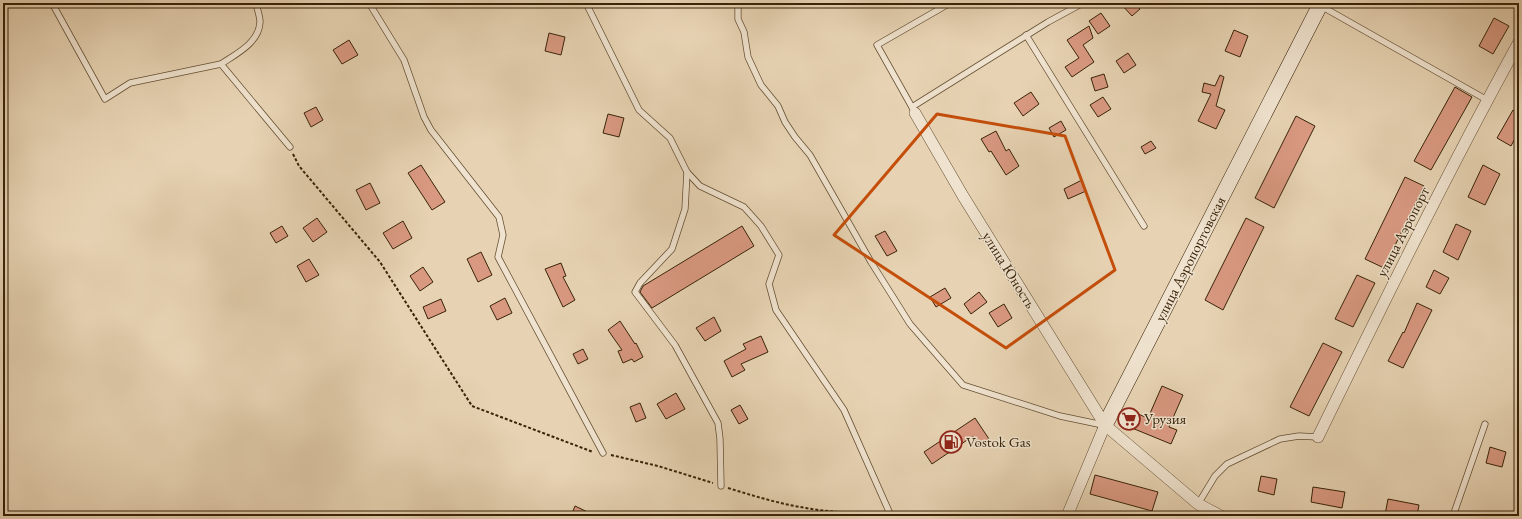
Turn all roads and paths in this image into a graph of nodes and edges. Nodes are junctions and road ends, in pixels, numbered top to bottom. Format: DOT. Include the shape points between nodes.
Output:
graph roads {
  1 [pos="52,3"];
  2 [pos="256,3"];
  3 [pos="369,3"];
  4 [pos="586,3"];
  5 [pos="738,3"];
  6 [pos="950,3"];
  7 [pos="1083,3"];
  8 [pos="1321,4"];
  9 [pos="1026,35"];
  10 [pos="1519,42"];
  11 [pos="221,64"];
  12 [pos="1487,100"];
  13 [pos="913,110"];
  14 [pos="290,147"];
  15 [pos="687,172"];
  16 [pos="1144,226"];
  17 [pos="1486,424"];
  18 [pos="1105,425"];
  19 [pos="1318,437"];
  20 [pos="603,453"];
  21 [pos="721,486"];
  22 [pos="1198,504"];
  23 [pos="868,516"];
  24 [pos="891,516"];
  25 [pos="1067,516"];
  26 [pos="1221,516"];
  27 [pos="1454,516"];
  1 -- 11 [label="lane" via="105,99 130,83"];
  2 -- 11 [label="lane" via="260,21 257,34 248,46"];
  3 -- 20 [label="lane" via="404,60 431,130 499,217 503,234 498,257"];
  4 -- 15 [label="lane" via="639,110 670,138"];
  5 -- 18 [label="lane" via="738,18 744,32 748,57 761,85 778,106 785,122 810,156 910,324 963,385 1060,416"];
  6 -- 13 [label="lane" via="878,45"];
  7 -- 9 [label="lane"];
  8 -- 12 [label="lane"];
  8 -- 18 [label="street, улица Аэропортовская"];
  9 -- 13 [label="lane"];
  9 -- 16 [label="lane"];
  10 -- 12 [label="street, улица Аэропорт"];
  11 -- 14 [label="lane"];
  12 -- 19 [label="street, улица Аэропорт" via="1400,268"];
  13 -- 18 [label="street, улица Юность" via="963,196"];
  14 -- 20 [label="path" via="298,166 380,262 472,406 597,454"];
  15 -- 21 [label="lane" via="685,208 672,249 634,292 675,345 718,422"];
  15 -- 24 [label="lane" via="700,186 744,207 761,226 779,255 769,284 776,310 844,410"];
  17 -- 27 [label="lane"];
  18 -- 22 [label="street, улица Юность"];
  18 -- 25 [label="street, улица Аэропортовская"];
  19 -- 22 [label="lane" via="1280,439 1227,464 1215,476"];
  20 -- 21 [label="path" via="658,466"];
  21 -- 23 [label="path" via="800,507"];
  22 -- 26 [label="street, улица Юность"];
}
